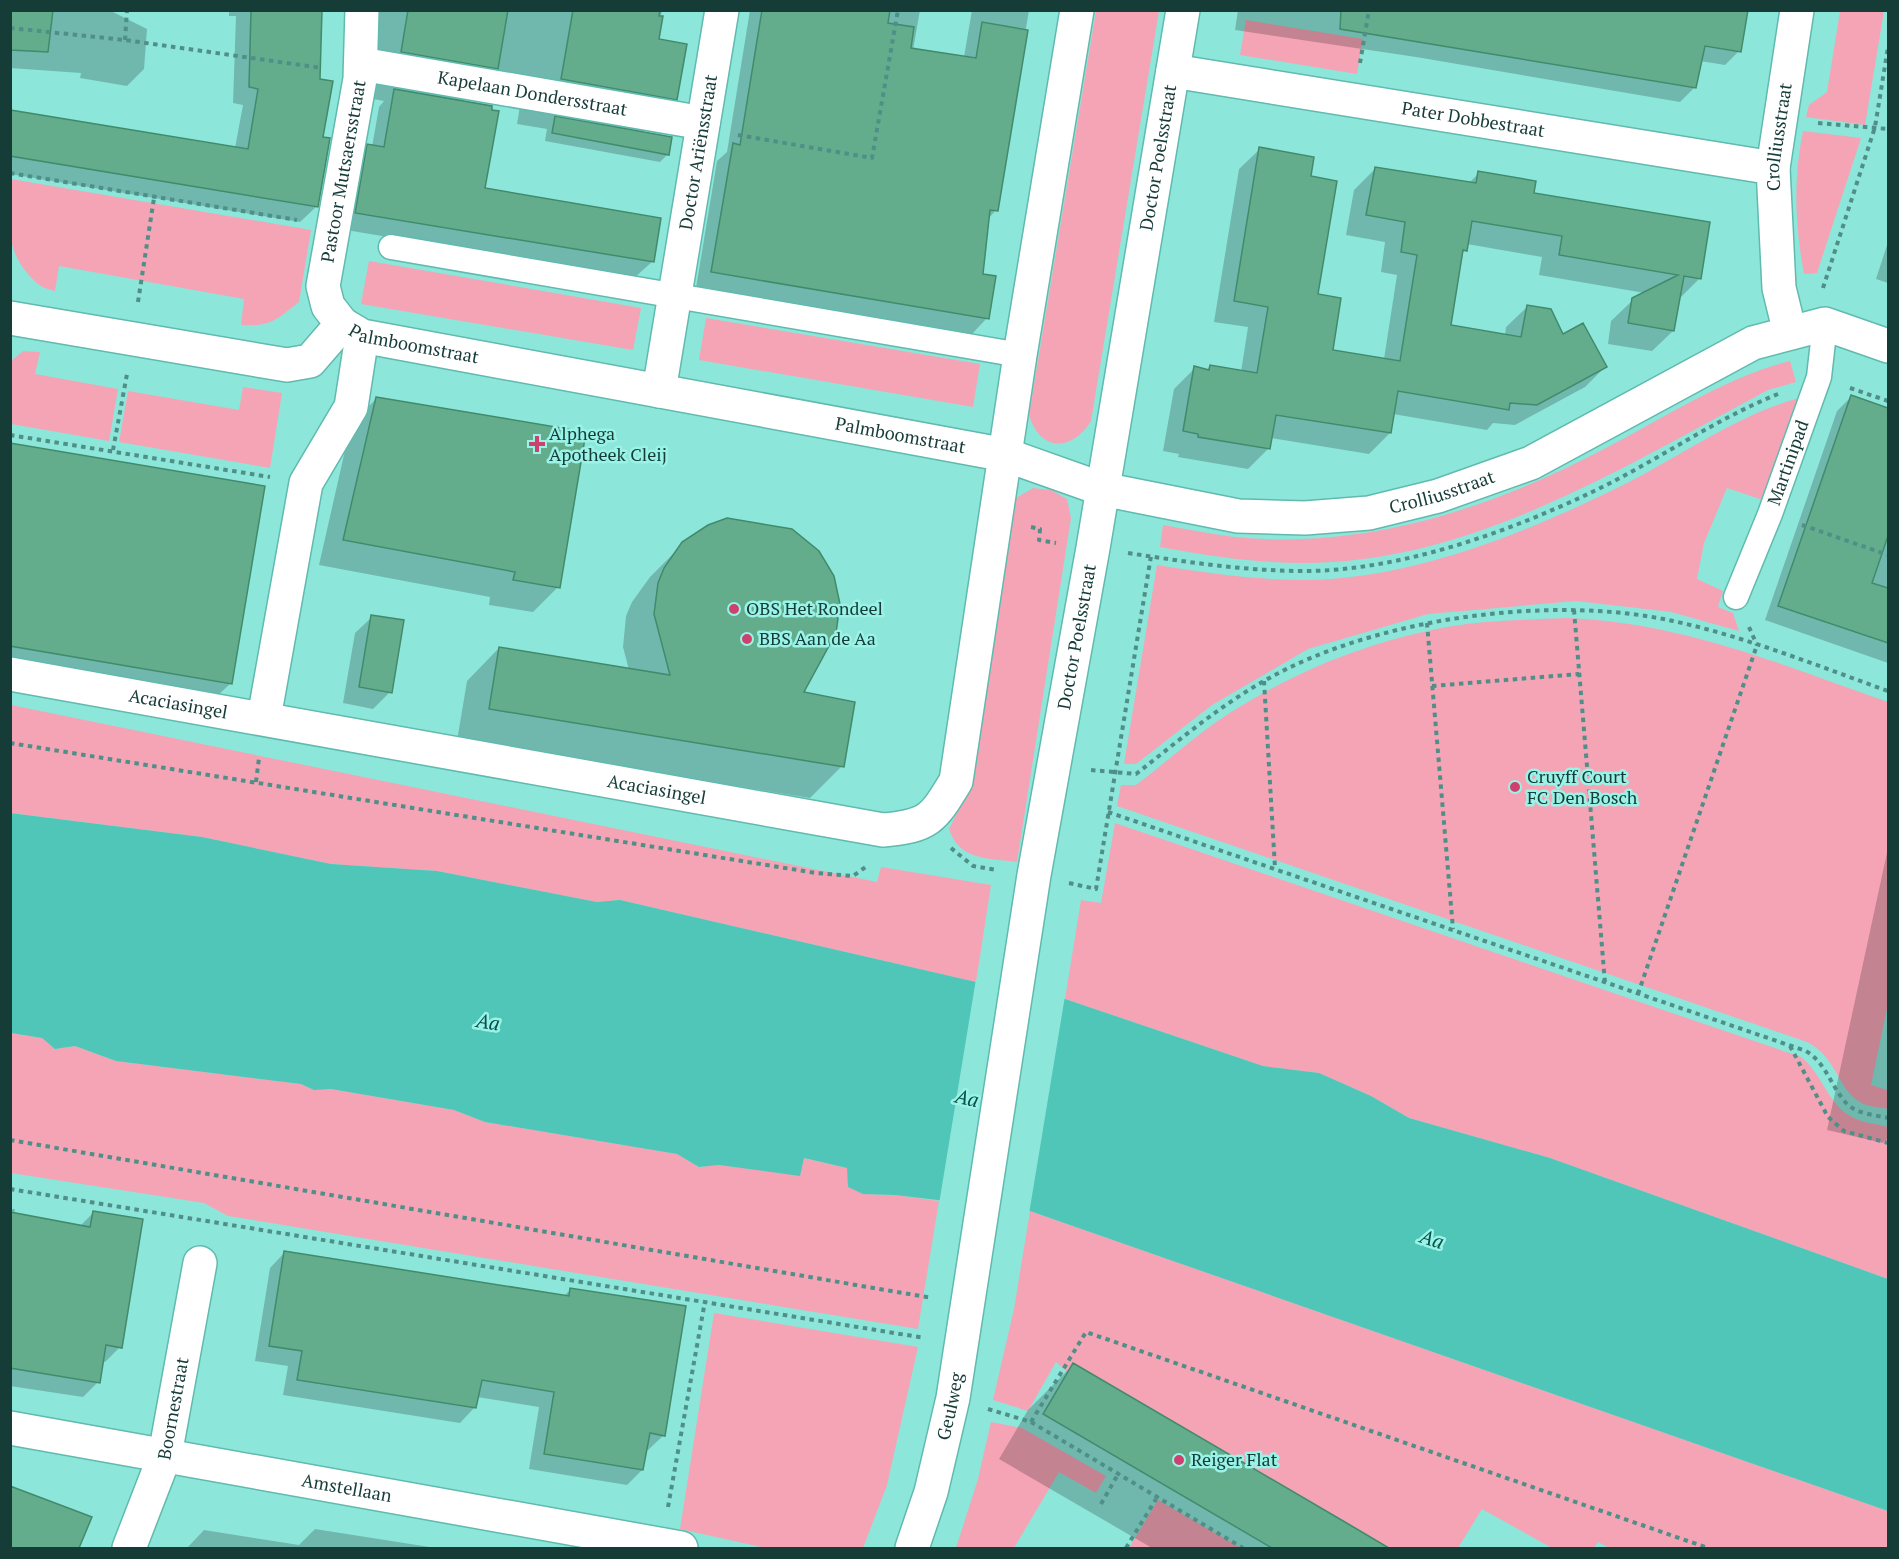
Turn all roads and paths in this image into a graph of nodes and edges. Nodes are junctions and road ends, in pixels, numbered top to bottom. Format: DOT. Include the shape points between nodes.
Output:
graph roads {
  1 [pos="127,10"];
  2 [pos="362,10"];
  3 [pos="722,10"];
  4 [pos="898,10"];
  5 [pos="1077,10"];
  6 [pos="1183,10"];
  7 [pos="1369,10"];
  8 [pos="1797,10"];
  9 [pos="10,28"];
  10 [pos="125,40"];
  11 [pos="1888,47"];
  12 [pos="361,64"];
  13 [pos="1173,71"];
  14 [pos="1354,100"];
  15 [pos="1779,119"];
  16 [pos="703,123"];
  17 [pos="1875,127"];
  18 [pos="1888,129"];
  19 [pos="1773,168"];
  20 [pos="10,173"];
  21 [pos="334,226"];
  22 [pos="391,247"];
  23 [pos="675,295"];
  24 [pos="10,318"];
  25 [pos="1825,324"];
  26 [pos="352,330"];
  27 [pos="1790,333"];
  28 [pos="1888,346"];
  29 [pos="1020,355"];
  30 [pos="1819,377"];
  31 [pos="659,391"];
  32 [pos="1888,401"];
  33 [pos="10,435"];
  34 [pos="1006,455"];
  35 [pos="306,483"];
  36 [pos="1102,489"];
  37 [pos="1770,514"];
  38 [pos="1888,555"];
  39 [pos="1151,556"];
  40 [pos="1736,597"];
  41 [pos="1574,610"];
  42 [pos="1427,623"];
  43 [pos="1757,645"];
  44 [pos="10,674"];
  45 [pos="1579,674"];
  46 [pos="1264,681"];
  47 [pos="1432,686"];
  48 [pos="1888,691"];
  49 [pos="264,718"];
  50 [pos="10,743"];
  51 [pos="1055,764"];
  52 [pos="1115,774"];
  53 [pos="1108,812"];
  54 [pos="936,815"];
  55 [pos="883,830"];
  56 [pos="1275,868"];
  57 [pos="1034,875"];
  58 [pos="1453,929"];
  59 [pos="1605,983"];
  60 [pos="1638,994"];
  61 [pos="1790,1045"];
  62 [pos="1888,1118"];
  63 [pos="10,1140"];
  64 [pos="1888,1143"];
  65 [pos="10,1189"];
  66 [pos="974,1262"];
  67 [pos="200,1263"];
  68 [pos="705,1301"];
  69 [pos="967,1304"];
  70 [pos="961,1344"];
  71 [pos="953,1398"];
  72 [pos="1031,1422"];
  73 [pos="10,1428"];
  74 [pos="165,1455"];
  75 [pos="1117,1476"];
  76 [pos="1156,1498"];
  77 [pos="1101,1504"];
  78 [pos="671,1546"];
  79 [pos="129,1548"];
  80 [pos="912,1548"];
  81 [pos="1126,1548"];
  82 [pos="1243,1548"];
  83 [pos="1708,1548"];
  1 -- 10 [label="path"];
  2 -- 12 [label="street, Pastoor Mutsaersstraat"];
  3 -- 16 [label="street, Doctor Ariënsstraat"];
  4 -- 16 [label="path" via="872,158 738,135"];
  5 -- 29 [label="street"];
  6 -- 13 [label="street, Doctor Poelsstraat"];
  7 -- 14 [label="path"];
  8 -- 15 [label="street, Crolliusstraat"];
  9 -- 10 [label="path"];
  10 -- 12 [label="path" via="336,70"];
  11 -- 17 [label="path"];
  12 -- 16 [label="street, Kapelaan Dondersstraat"];
  12 -- 21 [label="street, Pastoor Mutsaersstraat"];
  13 -- 14 [label="street, Pater Dobbestraat"];
  13 -- 36 [label="street, Doctor Poelsstraat"];
  14 -- 19 [label="street, Pater Dobbestraat"];
  15 -- 17 [label="path"];
  15 -- 19 [label="street, Crolliusstraat"];
  16 -- 23 [label="street, Doctor Ariënsstraat"];
  17 -- 18 [label="path"];
  17 -- 25 [label="path" via="1821,294"];
  19 -- 27 [label="street, Crolliusstraat" via="1779,288"];
  20 -- 21 [label="path"];
  21 -- 26 [label="street, Pastoor Mutsaersstraat" via="323,286 328,306"];
  22 -- 23 [label="lane"];
  23 -- 29 [label="lane"];
  23 -- 31 [label="street"];
  24 -- 26 [label="street, Palmboomstraat" via="287,365 310,361"];
  25 -- 27 [label="street, Crolliusstraat"];
  25 -- 28 [label="street"];
  25 -- 30 [label="lane, Martinipad"];
  26 -- 31 [label="street, Palmboomstraat"];
  26 -- 35 [label="street" via="351,407"];
  27 -- 36 [label="street, Crolliusstraat" via="1753,344 1532,463 1438,496 1369,513 1305,518 1238,516"];
  29 -- 34 [label="street"];
  30 -- 32 [label="path"];
  30 -- 37 [label="lane, Martinipad"];
  31 -- 34 [label="street, Palmboomstraat"];
  33 -- 35 [label="path"];
  34 -- 36 [label="street, Palmboomstraat"];
  34 -- 54 [label="street" via="956,781"];
  35 -- 49 [label="street"];
  36 -- 51 [label="street, Doctor Poelsstraat"];
  37 -- 38 [label="path"];
  37 -- 40 [label="lane, Martinipad"];
  39 -- 52 [label="path"];
  41 -- 42 [label="path"];
  41 -- 43 [label="path" via="1672,620"];
  41 -- 45 [label="path"];
  42 -- 46 [label="path" via="1320,655"];
  42 -- 47 [label="path"];
  43 -- 48 [label="path"];
  43 -- 60 [label="path"];
  44 -- 49 [label="street, Acaciasingel"];
  45 -- 47 [label="path"];
  45 -- 59 [label="path"];
  46 -- 52 [label="path" via="1136,774"];
  46 -- 56 [label="path"];
  47 -- 58 [label="path"];
  49 -- 55 [label="street, Acaciasingel"];
  50 -- 55 [label="path" via="816,873 853,876 867,866"];
  51 -- 52 [label="path"];
  51 -- 57 [label="street, Doctor Poelsstraat"];
  52 -- 53 [label="path"];
  53 -- 56 [label="path"];
  53 -- 57 [label="path" via="1096,889"];
  54 -- 55 [label="street, Acaciasingel" via="908,828"];
  54 -- 57 [label="path" via="947,845 973,866"];
  56 -- 58 [label="path"];
  57 -- 66 [label="street, Doctor Poelsstraat"];
  58 -- 59 [label="path"];
  59 -- 60 [label="path"];
  60 -- 61 [label="path"];
  61 -- 62 [label="path" via="1821,1063 1847,1104"];
  61 -- 64 [label="path" via="1828,1117 1844,1131"];
  63 -- 69 [label="path"];
  65 -- 68 [label="path"];
  66 -- 69 [label="street, Geulweg"];
  67 -- 74 [label="street, Boornestraat"];
  68 -- 70 [label="path"];
  68 -- 78 [label="path"];
  69 -- 70 [label="street, Geulweg"];
  70 -- 71 [label="street, Geulweg"];
  71 -- 72 [label="path"];
  71 -- 80 [label="street, Geulweg" via="931,1492"];
  72 -- 75 [label="path"];
  72 -- 83 [label="path" via="1086,1332"];
  73 -- 74 [label="street, Amstellaan"];
  74 -- 78 [label="street, Amstellaan"];
  74 -- 79 [label="street, Boornestraat"];
  75 -- 76 [label="path"];
  75 -- 77 [label="path"];
  76 -- 81 [label="path"];
  76 -- 82 [label="path"];
}
